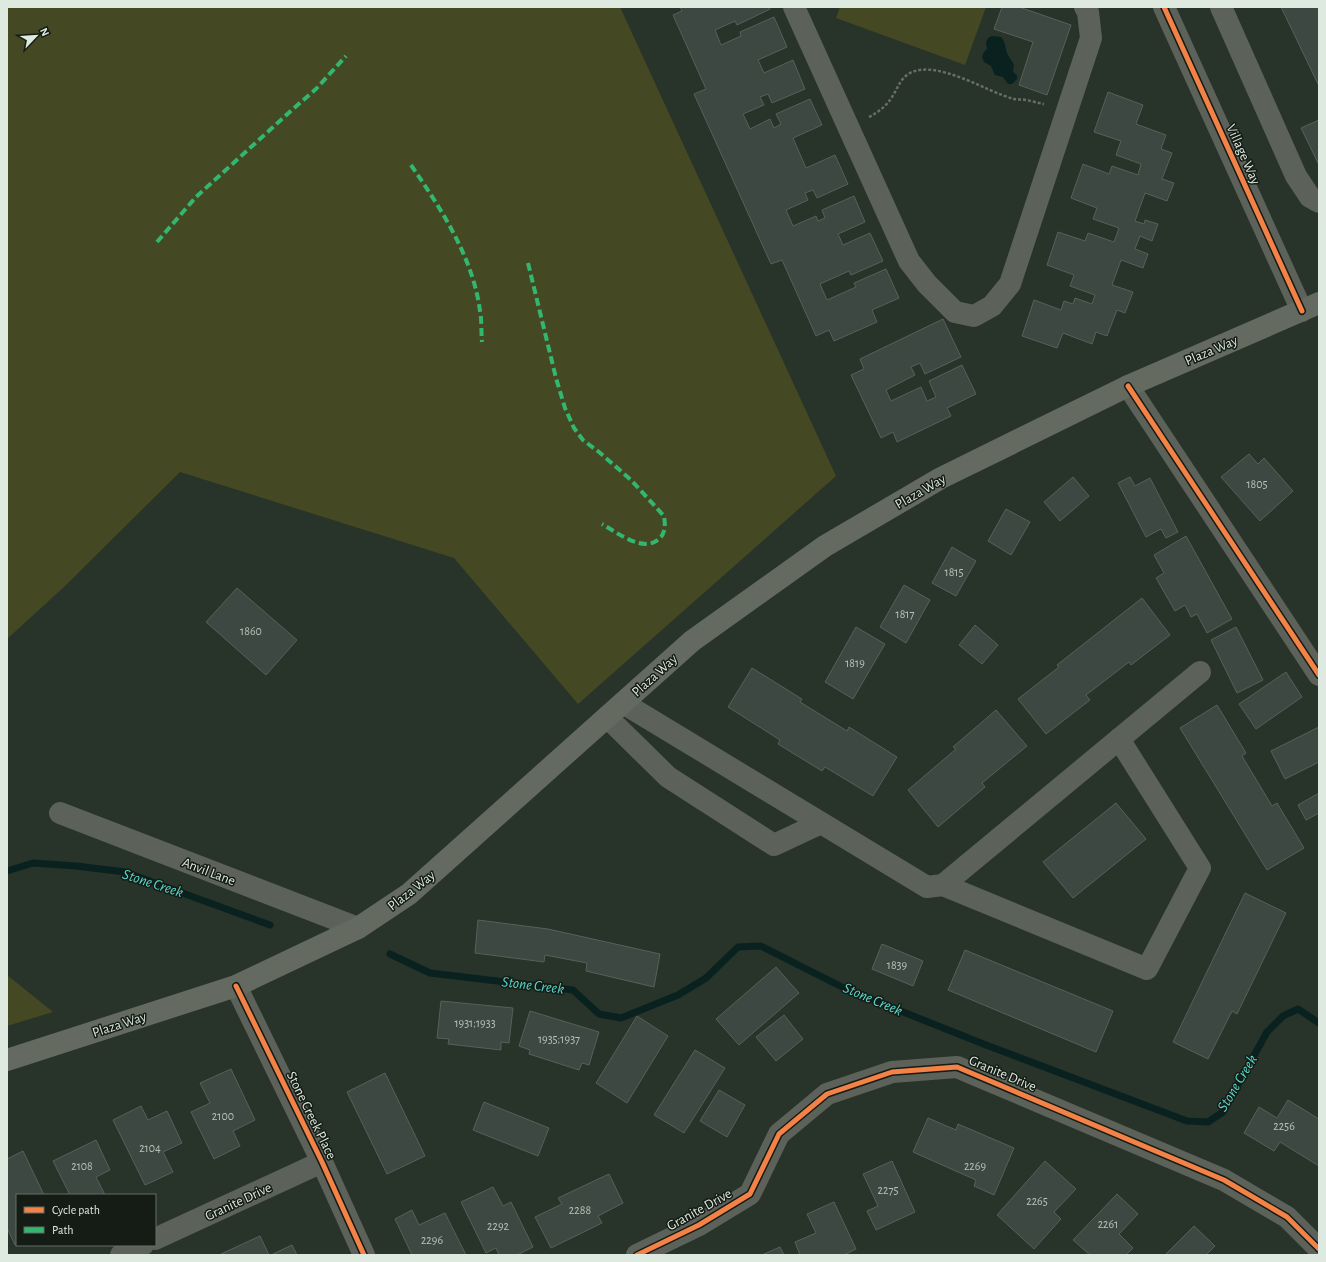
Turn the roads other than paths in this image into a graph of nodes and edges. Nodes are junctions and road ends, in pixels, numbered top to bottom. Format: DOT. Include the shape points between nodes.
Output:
graph roads {
  1 [pos="794,7"];
  2 [pos="1164,7"];
  3 [pos="1221,7"];
  4 [pos="1093,9"];
  5 [pos="1319,202"];
  6 [pos="1311,307"];
  7 [pos="1128,386"];
  8 [pos="1200,672"];
  9 [pos="1319,675"];
  10 [pos="615,710"];
  11 [pos="1119,739"];
  12 [pos="60,813"];
  13 [pos="821,823"];
  14 [pos="943,885"];
  15 [pos="358,928"];
  16 [pos="236,986"];
  17 [pos="7,1060"];
  18 [pos="322,1162"];
  19 [pos="156,1239"];
  20 [pos="141,1246"];
  21 [pos="1319,1249"];
  22 [pos="121,1255"];
  23 [pos="364,1255"];
  24 [pos="638,1255"];
  1 -- 4 [label="street" via="909,261 927,284 955,312 974,316 992,306 1010,284 1091,38"];
  2 -- 6 [label="street, Village Way"];
  3 -- 5 [label="street" via="1296,176 1310,197"];
  6 -- 7 [label="main road, Plaza Way"];
  7 -- 9 [label="street"];
  7 -- 10 [label="main road, Plaza Way" via="941,478 825,546 692,641"];
  8 -- 11 [label="street"];
  10 -- 13 [label="street"];
  10 -- 13 [label="street" via="668,777 774,845"];
  10 -- 15 [label="main road, Plaza Way" via="409,894"];
  11 -- 14 [label="street"];
  11 -- 14 [label="street" via="1200,868 1147,969"];
  12 -- 15 [label="street, Anvil Lane"];
  13 -- 14 [label="street" via="927,887"];
  15 -- 16 [label="main road, Plaza Way"];
  16 -- 17 [label="main road, Plaza Way"];
  16 -- 18 [label="street, Stone Creek Place"];
  18 -- 19 [label="street, Granite Drive"];
  18 -- 23 [label="street, Stone Creek Place"];
  20 -- 22 [label="street"];
  21 -- 24 [label="street, Granite Drive" via="1287,1217 1224,1180 957,1067 892,1072 827,1094 779,1134 750,1194 699,1225"];
}
